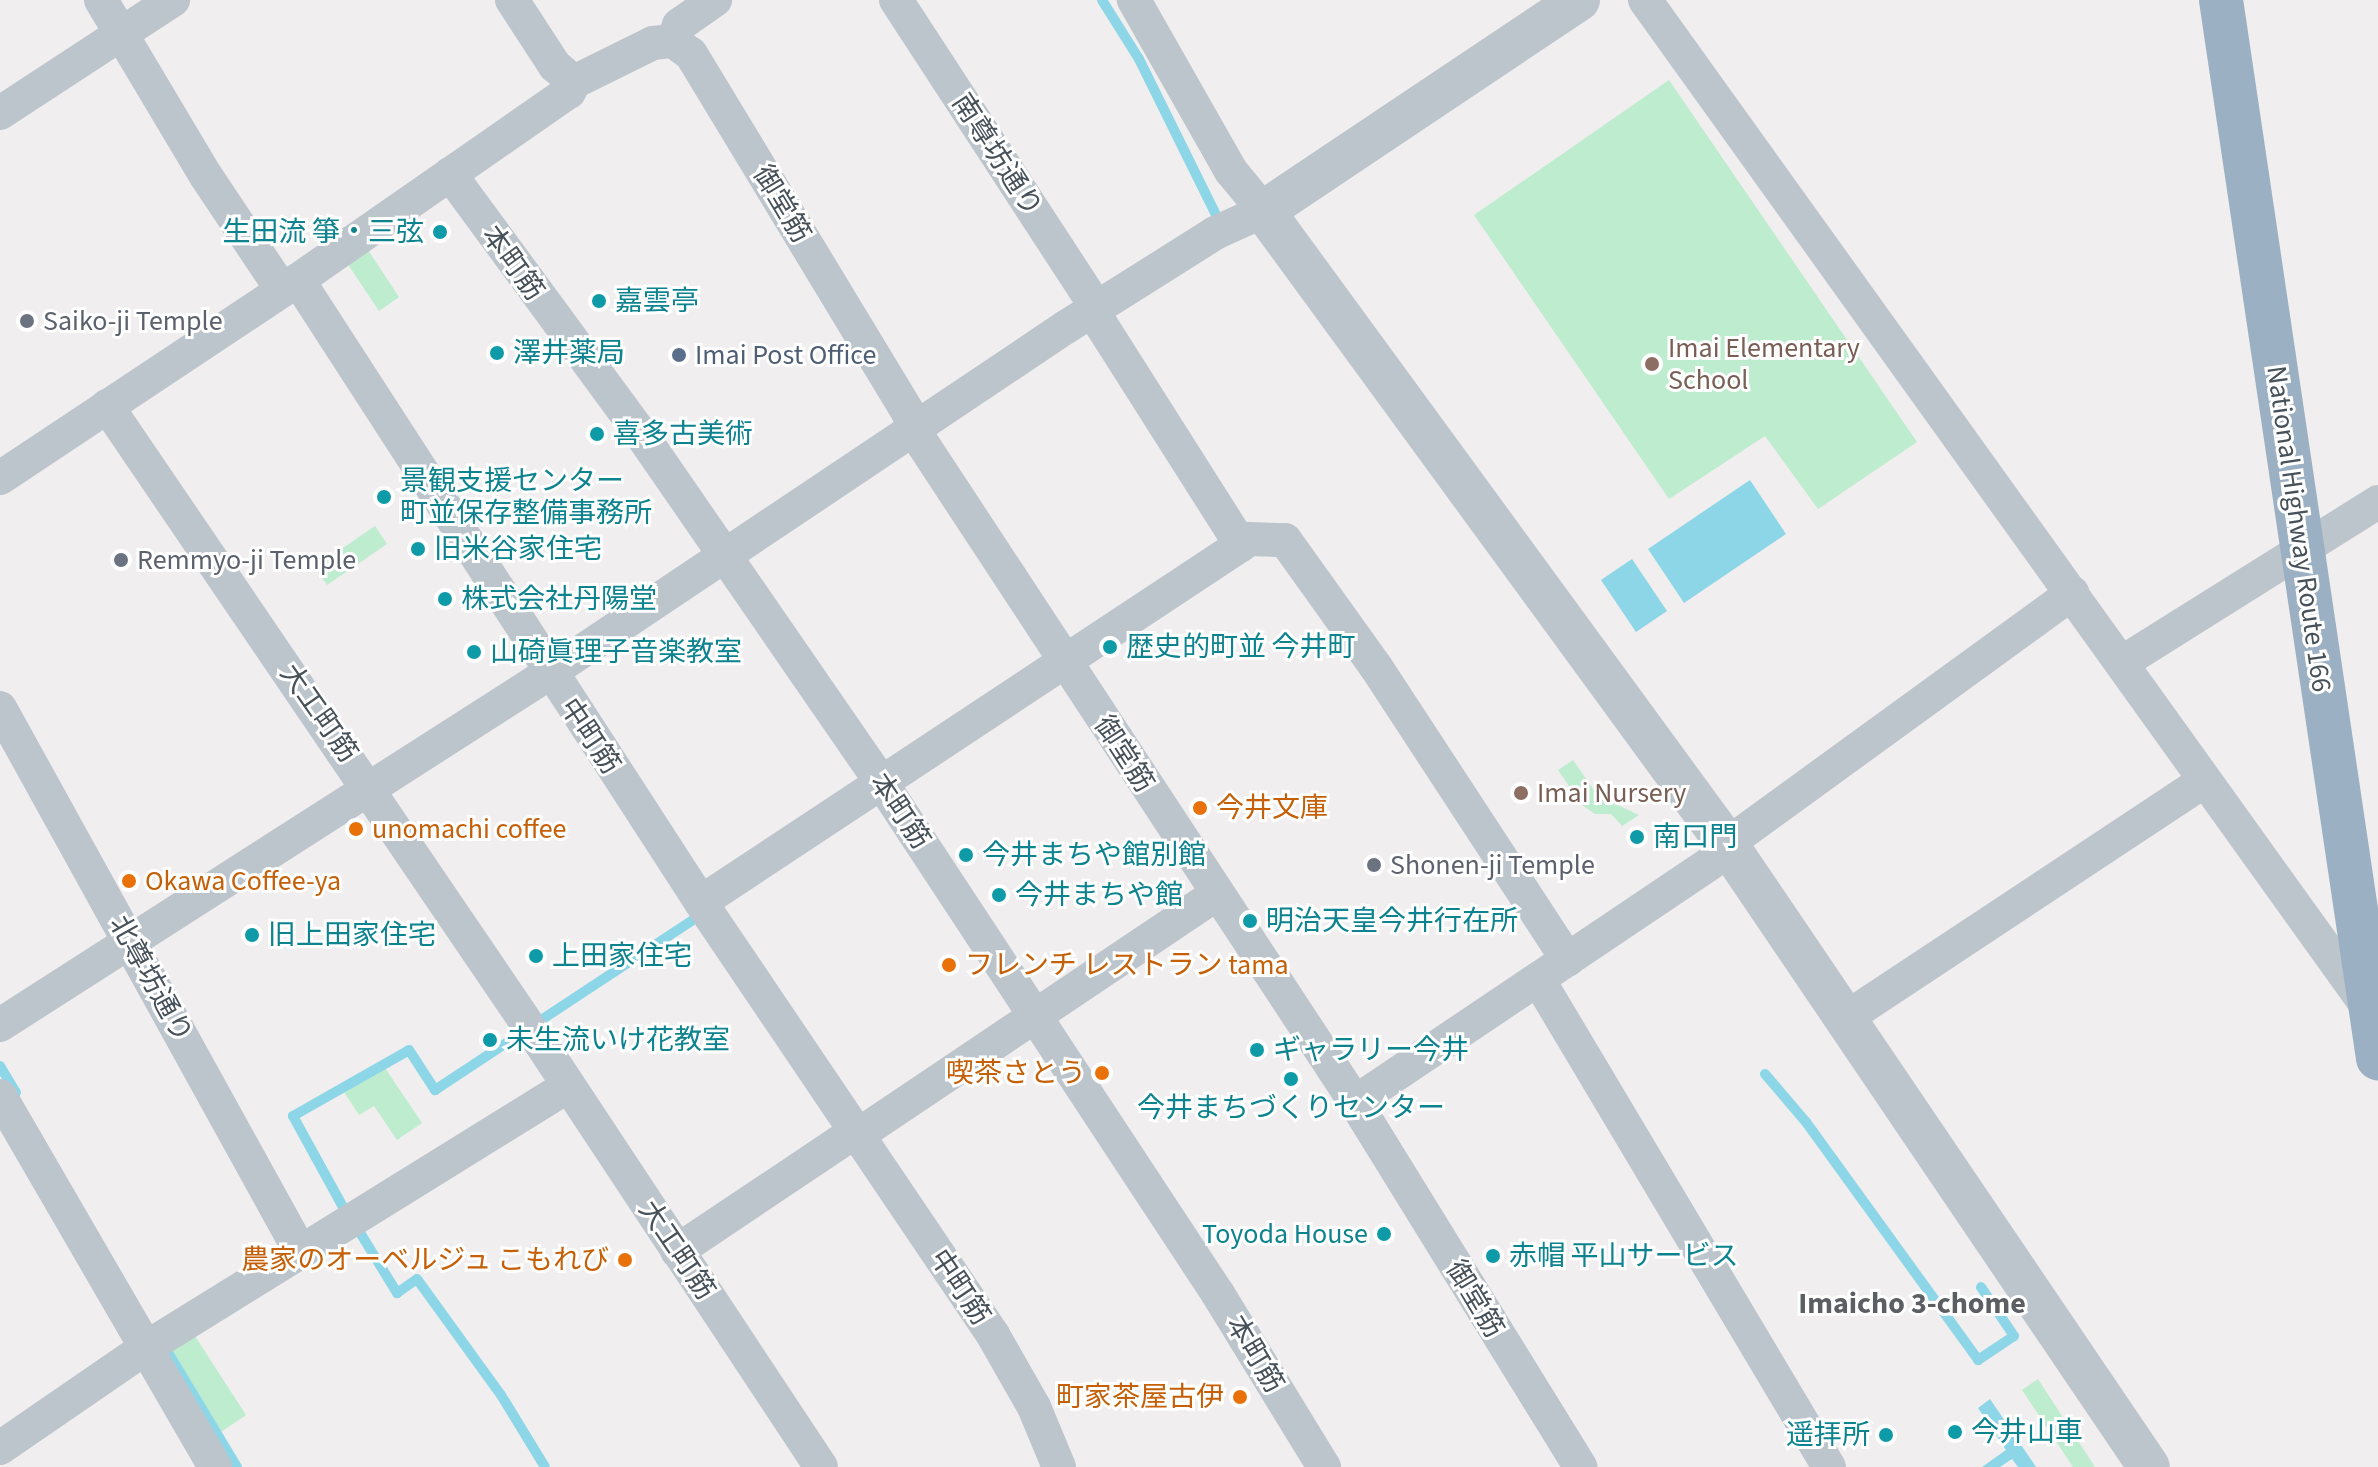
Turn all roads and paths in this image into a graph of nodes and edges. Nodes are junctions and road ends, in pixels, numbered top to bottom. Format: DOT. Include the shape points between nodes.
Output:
graph roads {
  1 [pos="101,0"];
  2 [pos="173,0"];
  3 [pos="512,0"];
  4 [pos="715,0"];
  5 [pos="896,0"];
  6 [pos="1134,0"];
  7 [pos="1579,0"];
  8 [pos="1645,0"];
  9 [pos="2221,0"];
  10 [pos="123,33"];
  11 [pos="673,41"];
  12 [pos="574,82"];
  13 [pos="0,113"];
  14 [pos="450,174"];
  15 [pos="1264,211"];
  16 [pos="289,284"];
  17 [pos="1096,312"];
  18 [pos="107,406"];
  19 [pos="913,429"];
  20 [pos="0,478"];
  21 [pos="2378,502"];
  22 [pos="1241,545"];
  23 [pos="2301,548"];
  24 [pos="722,557"];
  25 [pos="2073,593"];
  26 [pos="2123,662"];
  27 [pos="1066,665"];
  28 [pos="548,674"];
  29 [pos="0,708"];
  30 [pos="2204,781"];
  31 [pos="883,785"];
  32 [pos="372,789"];
  33 [pos="1728,847"];
  34 [pos="1216,894"];
  35 [pos="705,908"];
  36 [pos="131,943"];
  37 [pos="1568,960"];
  38 [pos="1538,979"];
  39 [pos="2370,1010"];
  40 [pos="1037,1017"];
  41 [pos="1846,1018"];
  42 [pos="0,1025"];
  43 [pos="2378,1058"];
  44 [pos="568,1086"];
  45 [pos="0,1096"];
  46 [pos="1355,1102"];
  47 [pos="857,1134"];
  48 [pos="300,1251"];
  49 [pos="677,1251"];
  50 [pos="144,1349"];
  51 [pos="0,1448"];
  52 [pos="215,1467"];
  53 [pos="821,1467"];
  54 [pos="1059,1467"];
  55 [pos="1324,1467"];
  56 [pos="1580,1467"];
  57 [pos="1829,1467"];
  58 [pos="2149,1467"];
  1 -- 10 [label="street, 中町筋"];
  2 -- 10 [label="street"];
  3 -- 12 [label="street" via="555,66"];
  4 -- 11 [label="street" via="679,25"];
  5 -- 17 [label="street, 南尊坊通り"];
  6 -- 15 [label="street" via="1231,171"];
  7 -- 15 [label="street"];
  8 -- 25 [label="street"];
  9 -- 23 [label="highway, National Highway Route 166"];
  10 -- 13 [label="street"];
  10 -- 16 [label="street, 中町筋" via="206,176"];
  11 -- 12 [label="street" via="653,43"];
  11 -- 19 [label="street, 御堂筋" via="691,54 909,414"];
  12 -- 14 [label="street" via="569,92"];
  14 -- 16 [label="street"];
  14 -- 24 [label="street, 本町筋" via="643,437"];
  15 -- 17 [label="street" via="1215,233"];
  15 -- 33 [label="street"];
  16 -- 18 [label="street"];
  16 -- 28 [label="street, 中町筋"];
  17 -- 19 [label="street"];
  17 -- 22 [label="street, 南尊坊通り"];
  18 -- 20 [label="street"];
  18 -- 32 [label="street, 大工町筋"];
  19 -- 24 [label="street"];
  19 -- 27 [label="street, 御堂筋"];
  21 -- 23 [label="street"];
  22 -- 27 [label="street"];
  22 -- 37 [label="street" via="1249,539 1285,540 1376,667"];
  23 -- 26 [label="street"];
  23 -- 39 [label="highway, National Highway Route 166"];
  24 -- 28 [label="street"];
  24 -- 31 [label="street, 本町筋"];
  25 -- 26 [label="street"];
  25 -- 33 [label="street"];
  26 -- 30 [label="street"];
  27 -- 31 [label="street"];
  27 -- 34 [label="street, 御堂筋"];
  28 -- 32 [label="street"];
  28 -- 35 [label="street, 中町筋"];
  29 -- 36 [label="street, 北尊坊通り"];
  30 -- 39 [label="street"];
  30 -- 41 [label="street"];
  31 -- 35 [label="street"];
  31 -- 40 [label="street, 本町筋"];
  32 -- 36 [label="street"];
  32 -- 44 [label="street, 大工町筋"];
  33 -- 37 [label="street"];
  33 -- 41 [label="street"];
  34 -- 40 [label="street"];
  34 -- 46 [label="street, 御堂筋"];
  35 -- 47 [label="street, 中町筋"];
  36 -- 42 [label="street"];
  36 -- 48 [label="street, 北尊坊通り"];
  37 -- 38 [label="street"];
  38 -- 46 [label="street"];
  38 -- 57 [label="street"];
  39 -- 43 [label="highway, National Highway Route 166"];
  40 -- 47 [label="street"];
  40 -- 55 [label="street, 本町筋"];
  41 -- 58 [label="street"];
  44 -- 48 [label="street"];
  44 -- 49 [label="street, 大工町筋"];
  45 -- 50 [label="street"];
  46 -- 56 [label="street, 御堂筋"];
  47 -- 49 [label="street"];
  47 -- 54 [label="street, 中町筋" via="993,1335 1034,1407"];
  48 -- 50 [label="street"];
  49 -- 53 [label="street, 大工町筋"];
  50 -- 51 [label="street"];
  50 -- 52 [label="street"];
}
